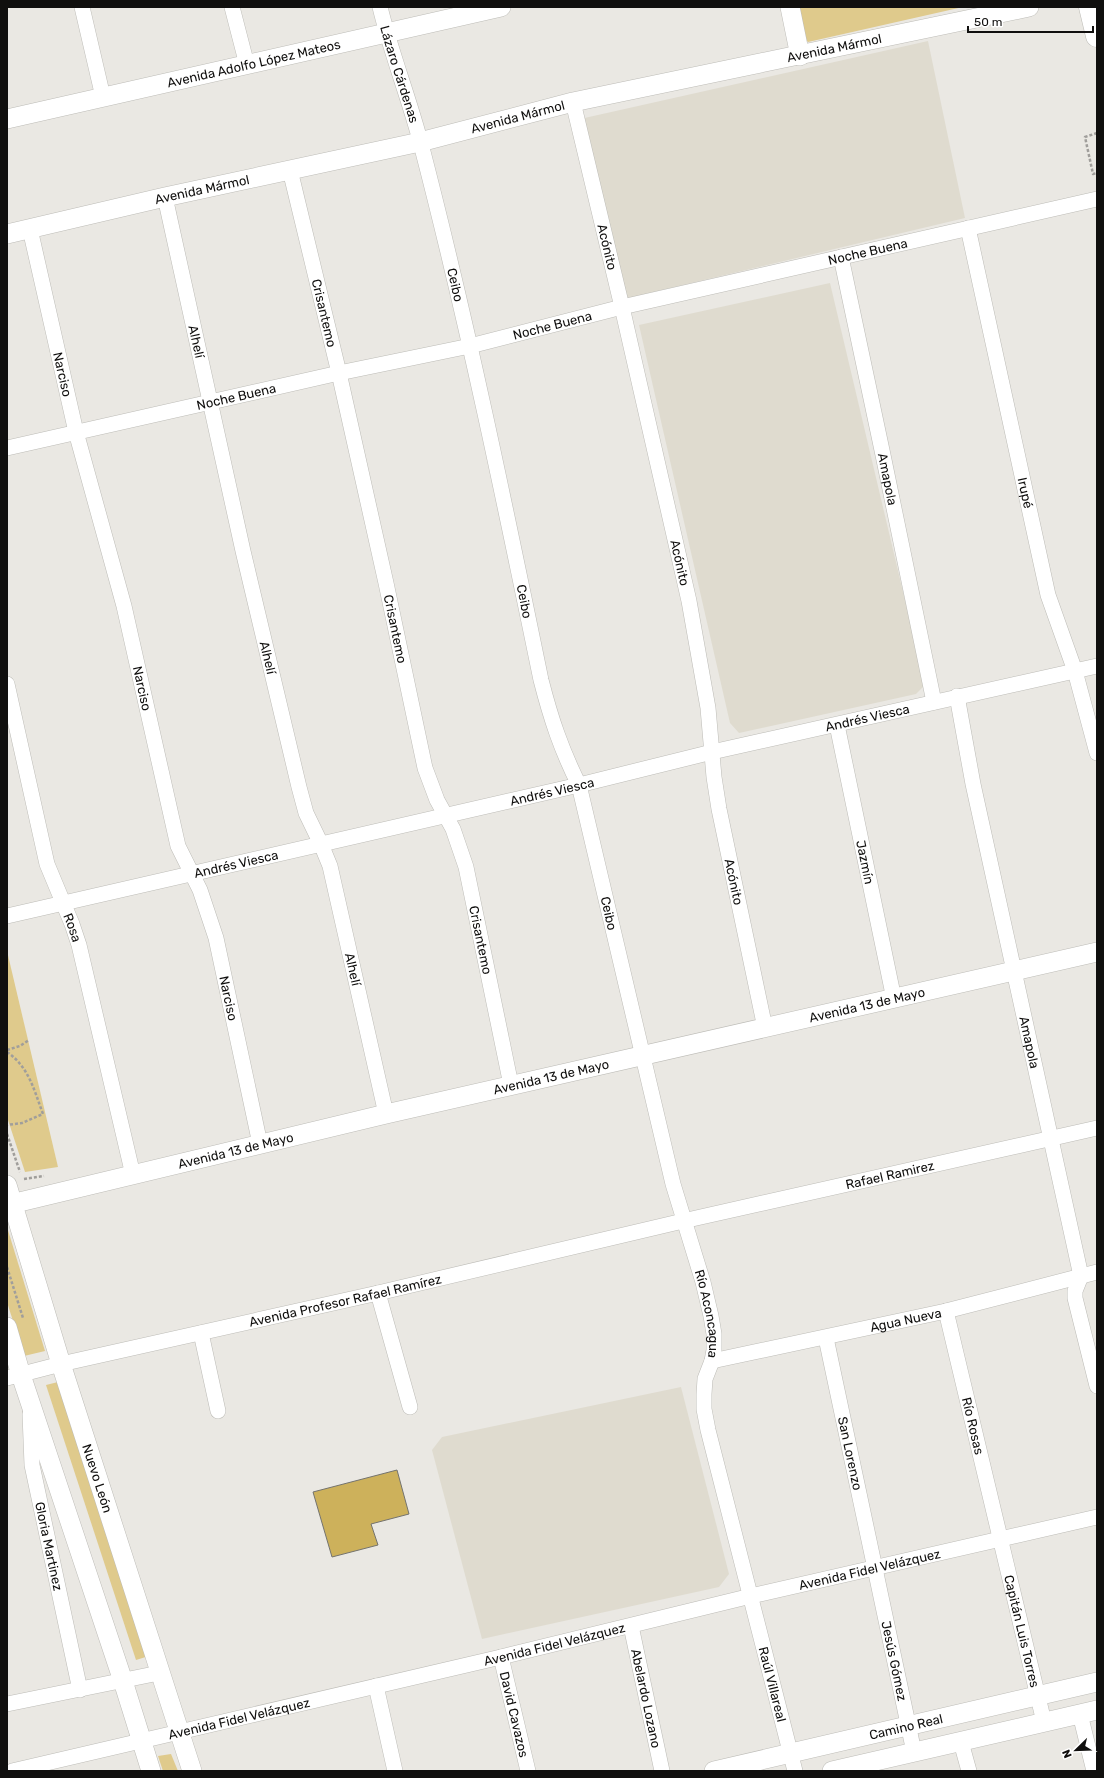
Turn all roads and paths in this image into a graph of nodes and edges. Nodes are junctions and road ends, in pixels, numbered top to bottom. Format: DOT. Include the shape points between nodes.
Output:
graph roads {
  1 [pos="82,7"];
  2 [pos="232,7"];
  3 [pos="380,7"];
  4 [pos="501,7"];
  5 [pos="790,7"];
  6 [pos="1029,7"];
  7 [pos="1090,7"];
  8 [pos="386,34"];
  9 [pos="1097,36"];
  10 [pos="800,56"];
  11 [pos="247,66"];
  12 [pos="103,97"];
  13 [pos="573,102"];
  14 [pos="7,119"];
  15 [pos="1097,133"];
  16 [pos="420,142"];
  17 [pos="290,170"];
  18 [pos="1097,173"];
  19 [pos="165,197"];
  20 [pos="1097,199"];
  21 [pos="968,228"];
  22 [pos="30,229"];
  23 [pos="7,234"];
  24 [pos="840,257"];
  25 [pos="622,307"];
  26 [pos="470,346"];
  27 [pos="339,373"];
  28 [pos="210,403"];
  29 [pos="76,432"];
  30 [pos="7,448"];
  31 [pos="1097,666"];
  32 [pos="1075,671"];
  33 [pos="7,684"];
  34 [pos="957,696"];
  35 [pos="934,702"];
  36 [pos="837,725"];
  37 [pos="712,752"];
  38 [pos="1097,753"];
  39 [pos="579,785"];
  40 [pos="445,816"];
  41 [pos="321,844"];
  42 [pos="192,873"];
  43 [pos="64,904"];
  44 [pos="7,916"];
  45 [pos="1097,952"];
  46 [pos="1013,970"];
  47 [pos="894,999"];
  48 [pos="765,1028"];
  49 [pos="29,1040"];
  50 [pos="7,1051"];
  51 [pos="643,1056"];
  52 [pos="510,1085"];
  53 [pos="386,1114"];
  54 [pos="7,1125"];
  55 [pos="1097,1128"];
  56 [pos="7,1134"];
  57 [pos="1051,1139"];
  58 [pos="260,1144"];
  59 [pos="133,1174"];
  60 [pos="7,1185"];
  61 [pos="64,1191"];
  62 [pos="10,1205"];
  63 [pos="684,1221"];
  64 [pos="7,1267"];
  65 [pos="1097,1272"];
  66 [pos="1081,1276"];
  67 [pos="378,1293"];
  68 [pos="946,1311"];
  69 [pos="15,1323"];
  70 [pos="201,1333"];
  71 [pos="826,1338"];
  72 [pos="712,1361"];
  73 [pos="61,1364"];
  74 [pos="14,1377"];
  75 [pos="1097,1386"];
  76 [pos="29,1400"];
  77 [pos="410,1407"];
  78 [pos="218,1411"];
  79 [pos="1097,1517"];
  80 [pos="1001,1540"];
  81 [pos="876,1569"];
  82 [pos="751,1596"];
  83 [pos="632,1626"];
  84 [pos="501,1657"];
  85 [pos="159,1673"];
  86 [pos="123,1681"];
  87 [pos="1097,1682"];
  88 [pos="376,1686"];
  89 [pos="80,1690"];
  90 [pos="1038,1696"];
  91 [pos="7,1704"];
  92 [pos="1088,1712"];
  93 [pos="1044,1722"];
  94 [pos="909,1726"];
  95 [pos="178,1732"];
  96 [pos="141,1740"];
  97 [pos="961,1742"];
  98 [pos="914,1752"];
  99 [pos="790,1753"];
  100 [pos="22,1770"];
  101 [pos="839,1770"];
  102 [pos="151,1771"];
  103 [pos="192,1771"];
  104 [pos="395,1771"];
  105 [pos="528,1771"];
  106 [pos="662,1771"];
  107 [pos="714,1771"];
  108 [pos="795,1771"];
  109 [pos="969,1771"];
  110 [pos="1094,1771"];
  1 -- 12 [label="street"];
  2 -- 11 [label="street"];
  3 -- 8 [label="street, Lázaro Cárdenas"];
  4 -- 8 [label="street, Avenida Adolfo López Mateos"];
  5 -- 10 [label="street"];
  6 -- 10 [label="street, Avenida Mármol"];
  7 -- 9 [label="main road"];
  8 -- 11 [label="street, Avenida Adolfo López Mateos"];
  8 -- 16 [label="street, Lázaro Cárdenas"];
  10 -- 13 [label="street, Avenida Mármol"];
  11 -- 12 [label="street, Avenida Adolfo López Mateos"];
  12 -- 14 [label="street, Avenida Adolfo López Mateos"];
  13 -- 16 [label="street, Avenida Mármol"];
  13 -- 25 [label="street, Acónito"];
  15 -- 18 [label="path" via="1084,137 1093,174"];
  16 -- 17 [label="street, Avenida Mármol"];
  16 -- 26 [label="street, Ceibo"];
  17 -- 19 [label="street, Avenida Mármol"];
  17 -- 27 [label="street, Crisantemo"];
  19 -- 22 [label="street, Avenida Mármol"];
  19 -- 28 [label="street, Alhelí"];
  20 -- 21 [label="street, Noche Buena"];
  21 -- 24 [label="street, Noche Buena"];
  21 -- 32 [label="street, Irupé" via="1043,576 1059,630"];
  22 -- 23 [label="street, Avenida Mármol"];
  22 -- 29 [label="street, Narciso"];
  24 -- 25 [label="street, Noche Buena"];
  24 -- 35 [label="street, Amapola"];
  25 -- 26 [label="street, Noche Buena"];
  25 -- 37 [label="street, Acónito" via="689,601 708,708"];
  26 -- 27 [label="street, Noche Buena"];
  26 -- 39 [label="street, Ceibo" via="541,680 554,729"];
  27 -- 28 [label="street, Noche Buena"];
  27 -- 40 [label="street, Crisantemo" via="425,768"];
  28 -- 29 [label="street, Noche Buena"];
  28 -- 41 [label="street, Alhelí" via="299,788 306,813"];
  29 -- 30 [label="street, Noche Buena"];
  29 -- 42 [label="street, Narciso" via="124,606 178,846"];
  31 -- 32 [label="street, Andrés Viesca"];
  32 -- 34 [label="street, Andrés Viesca"];
  32 -- 38 [label="street, Irupé"];
  33 -- 43 [label="street, Rosa" via="45,857"];
  34 -- 35 [label="street, Andrés Viesca"];
  34 -- 46 [label="street, Amapola"];
  35 -- 36 [label="street, Andrés Viesca"];
  36 -- 37 [label="street, Andrés Viesca"];
  36 -- 47 [label="street, Jazmín"];
  37 -- 39 [label="street, Andrés Viesca"];
  37 -- 48 [label="street, Acónito" via="725,843"];
  39 -- 40 [label="street, Andrés Viesca"];
  39 -- 51 [label="street, Ceibo"];
  40 -- 41 [label="street, Andrés Viesca"];
  40 -- 52 [label="street, Crisantemo" via="453,829 466,867"];
  41 -- 42 [label="street, Andrés Viesca"];
  41 -- 53 [label="street, Alhelí" via="330,866"];
  42 -- 43 [label="street, Andrés Viesca"];
  42 -- 58 [label="street, Narciso" via="208,909 216,938"];
  43 -- 44 [label="street, Andrés Viesca"];
  43 -- 59 [label="street, Rosa" via="79,945"];
  45 -- 46 [label="street, Avenida 13 de Mayo"];
  46 -- 47 [label="street, Avenida 13 de Mayo"];
  46 -- 57 [label="street, Amapola"];
  47 -- 48 [label="street, Avenida 13 de Mayo"];
  48 -- 51 [label="street, Avenida 13 de Mayo"];
  49 -- 50 [label="path"];
  50 -- 54 [label="path" via="21,1062 43,1114 22,1123"];
  51 -- 52 [label="street, Avenida 13 de Mayo"];
  51 -- 63 [label="street, Río Aconcagua"];
  52 -- 53 [label="street, Avenida 13 de Mayo"];
  53 -- 58 [label="street, Avenida 13 de Mayo"];
  55 -- 57 [label="street, Rafael Ramirez"];
  56 -- 61 [label="path" via="22,1179 59,1174"];
  57 -- 63 [label="street, Rafael Ramirez"];
  57 -- 66 [label="street, Amapola"];
  58 -- 59 [label="street, Avenida 13 de Mayo"];
  59 -- 61 [label="street, Avenida 13 de Mayo"];
  60 -- 62 [label="street, Nuevo León"];
  61 -- 62 [label="street, Avenida 13 de Mayo"];
  62 -- 73 [label="street, Nuevo León"];
  63 -- 67 [label="street, Avenida Profesor Rafael Ramírez"];
  63 -- 72 [label="street, Río Aconcagua" via="711,1316 714,1334"];
  64 -- 69 [label="path"];
  65 -- 66 [label="street, Agua Nueva"];
  66 -- 68 [label="street, Agua Nueva"];
  66 -- 75 [label="street" via="1075,1298"];
  67 -- 70 [label="street, Avenida Profesor Rafael Ramírez"];
  67 -- 77 [label="street"];
  68 -- 71 [label="street, Agua Nueva"];
  68 -- 80 [label="street, Río Rosas"];
  69 -- 74 [label="street"];
  70 -- 73 [label="street, Avenida Profesor Rafael Ramírez"];
  70 -- 78 [label="street"];
  71 -- 72 [label="street, Agua Nueva"];
  71 -- 81 [label="street, San Lorenzo"];
  72 -- 82 [label="street, Río Aconcagua" via="705,1378 704,1409"];
  73 -- 74 [label="street, Avenida Profesor Rafael Ramírez"];
  73 -- 85 [label="street, Nuevo León"];
  74 -- 76 [label="street"];
  76 -- 86 [label="street"];
  76 -- 89 [label="street, Gloria Martinez" via="32,1465"];
  79 -- 80 [label="street, Avenida Fidel Velázquez"];
  80 -- 81 [label="street, Avenida Fidel Velázquez"];
  80 -- 90 [label="street, Capitán Luis Torres"];
  81 -- 82 [label="street, Avenida Fidel Velázquez"];
  81 -- 94 [label="street, Jesús Gómez"];
  82 -- 83 [label="street, Avenida Fidel Velázquez"];
  82 -- 99 [label="street, Raúl Villareal"];
  83 -- 84 [label="street, Avenida Fidel Velázquez"];
  83 -- 106 [label="street, Abelardo Lozano"];
  84 -- 88 [label="street, Avenida Fidel Velázquez"];
  84 -- 105 [label="street, David Cavazos"];
  85 -- 86 [label="street"];
  85 -- 95 [label="street, Nuevo León"];
  86 -- 89 [label="street"];
  86 -- 96 [label="street"];
  87 -- 90 [label="street, Camino Real"];
  88 -- 95 [label="street, Avenida Fidel Velázquez"];
  88 -- 104 [label="street"];
  89 -- 91 [label="street"];
  90 -- 93 [label="street, Capitán Luis Torres"];
  90 -- 94 [label="street, Camino Real"];
  92 -- 93 [label="street"];
  92 -- 110 [label="street"];
  93 -- 97 [label="street"];
  94 -- 98 [label="street, Jesús Gómez"];
  94 -- 99 [label="street, Camino Real"];
  95 -- 96 [label="street, Avenida Fidel Velázquez"];
  95 -- 103 [label="street, Nuevo León"];
  96 -- 100 [label="street, Avenida Fidel Velázquez"];
  96 -- 102 [label="street"];
  97 -- 98 [label="street"];
  97 -- 109 [label="street"];
  98 -- 101 [label="street"];
  99 -- 107 [label="street, Camino Real"];
  99 -- 108 [label="street, Raúl Villareal"];
}
